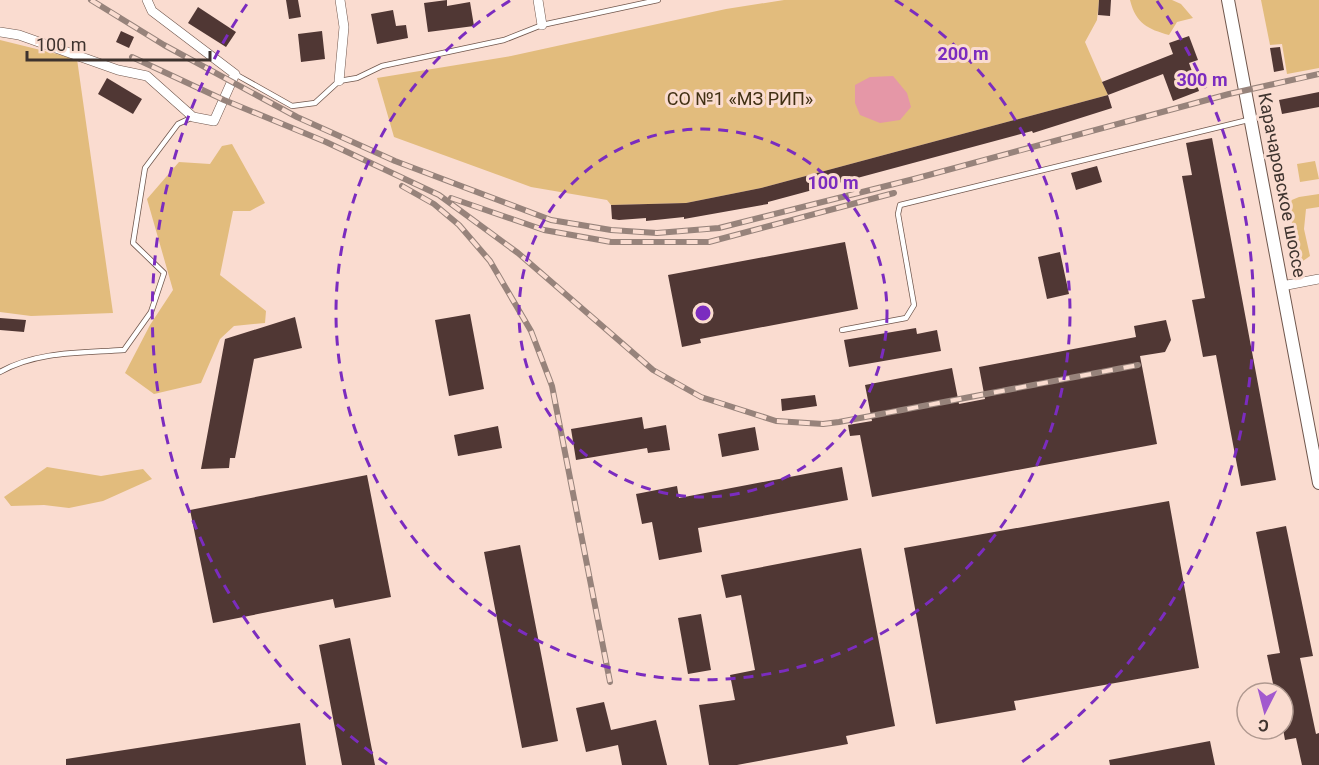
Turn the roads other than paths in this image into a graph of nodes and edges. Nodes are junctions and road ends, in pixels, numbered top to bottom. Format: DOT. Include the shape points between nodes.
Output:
graph roads {
  1 [pos="147,0"];
  2 [pos="340,0"];
  3 [pos="538,0"];
  4 [pos="658,0"];
  5 [pos="1228,0"];
  6 [pos="542,25"];
  7 [pos="0,32"];
  8 [pos="235,74"];
  9 [pos="339,81"];
  10 [pos="193,117"];
  11 [pos="1251,119"];
  12 [pos="1319,279"];
  13 [pos="1282,286"];
  14 [pos="842,330"];
  15 [pos="0,372"];
  16 [pos="1319,483"];
  1 -- 8 [label="street" via="152,11"];
  2 -- 9 [label="street" via="344,27"];
  3 -- 6 [label="street"];
  4 -- 6 [label="lane"];
  5 -- 11 [label="street, Карачаровское шоссе"];
  6 -- 9 [label="lane" via="504,40 382,66 357,78"];
  7 -- 10 [label="street" via="147,76"];
  8 -- 9 [label="lane" via="292,106 315,103"];
  8 -- 10 [label="street" via="214,121"];
  10 -- 15 [label="lane" via="178,124 145,168 133,243 164,273 151,312 124,350 50,355 17,362"];
  11 -- 13 [label="street, Карачаровское шоссе"];
  11 -- 14 [label="lane" via="900,205 898,214 914,305 906,318"];
  12 -- 13 [label="street"];
  13 -- 16 [label="street, Карачаровское шоссе"];
}
